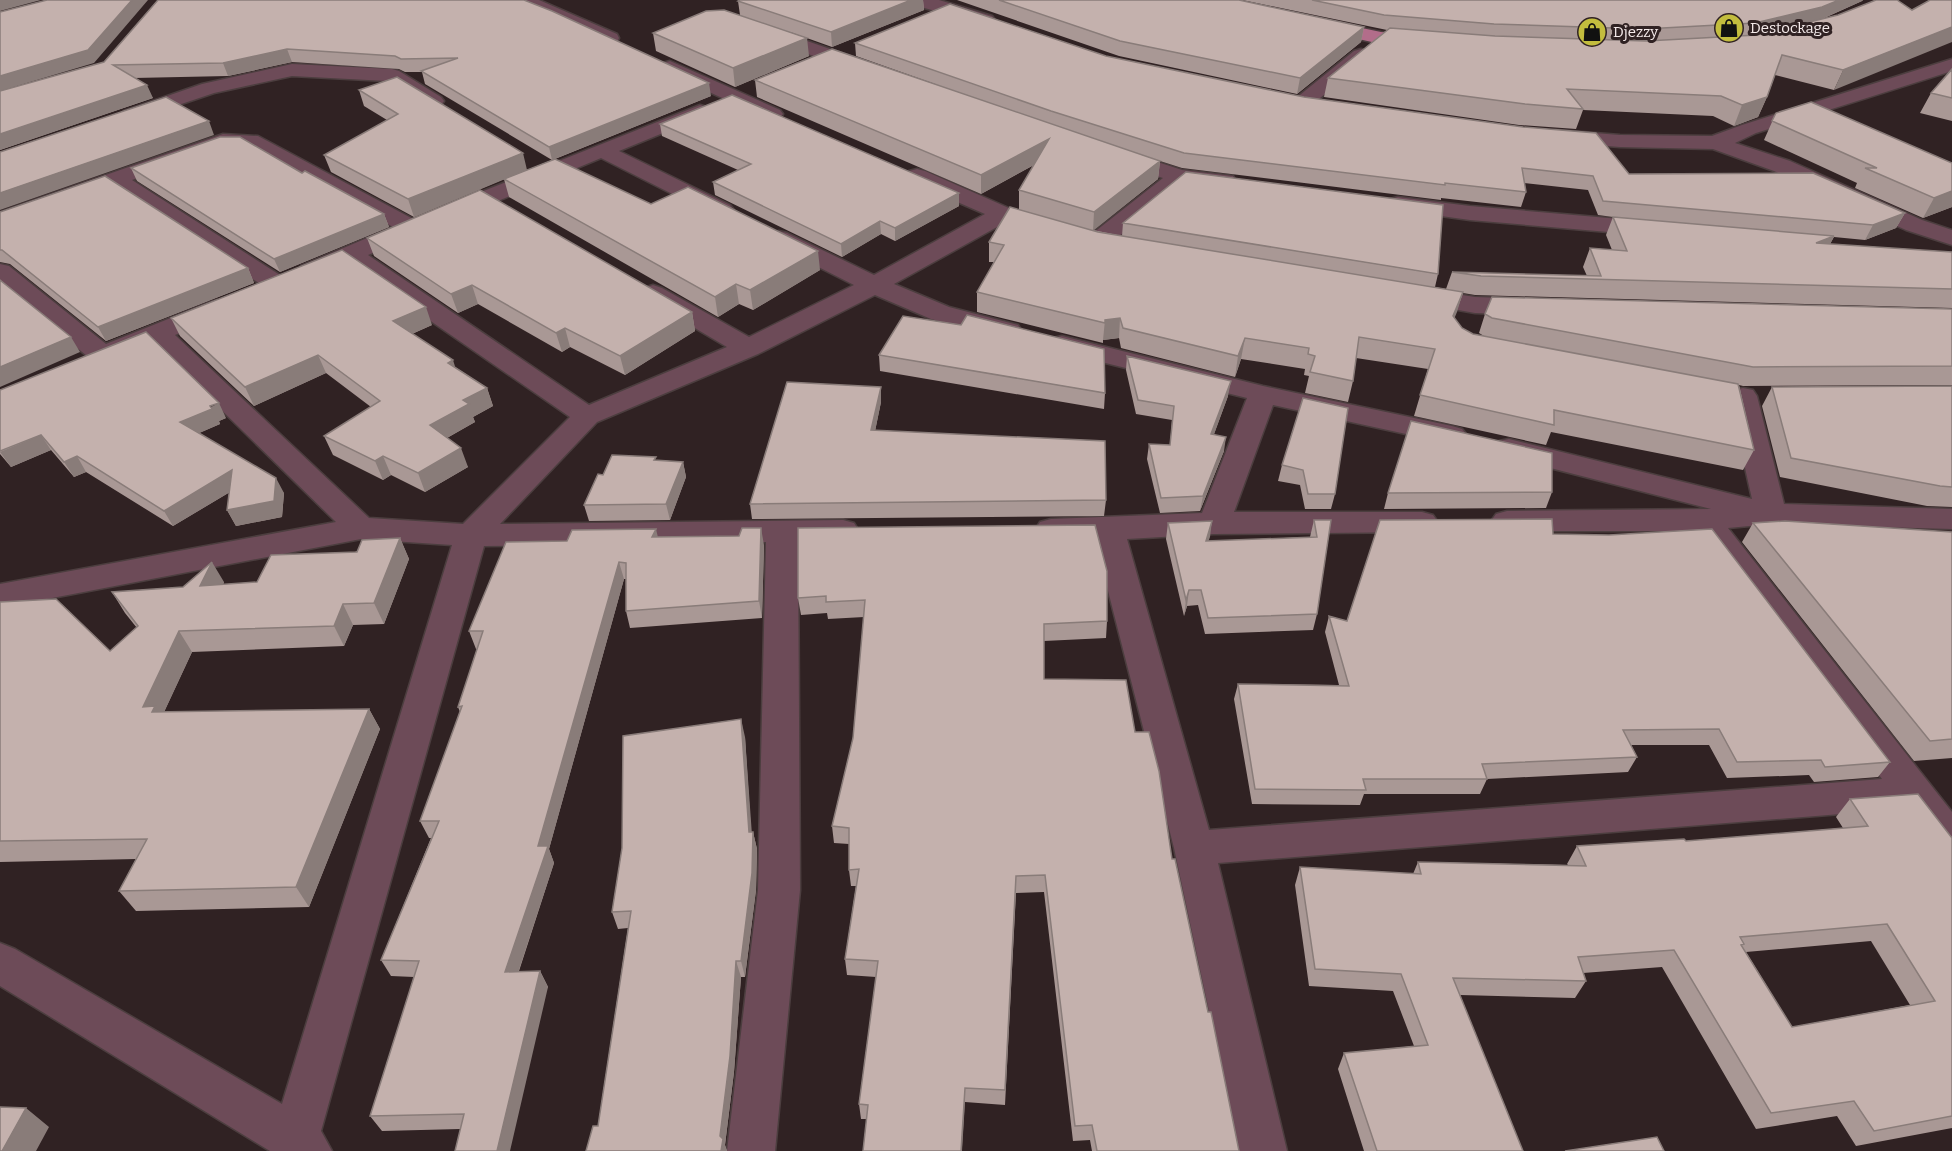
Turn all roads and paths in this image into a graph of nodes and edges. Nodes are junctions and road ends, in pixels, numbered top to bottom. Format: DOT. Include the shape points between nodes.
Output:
graph roads {
  1 [pos="524,0"];
  2 [pos="916,0"];
  3 [pos="958,4"];
  4 [pos="1299,21"];
  5 [pos="740,23"];
  6 [pos="910,24"];
  7 [pos="1005,26"];
  8 [pos="1381,38"];
  9 [pos="1436,43"];
  10 [pos="861,44"];
  11 [pos="627,46"];
  12 [pos="649,56"];
  13 [pos="832,56"];
  14 [pos="1952,65"];
  15 [pos="801,68"];
  16 [pos="887,76"];
  17 [pos="763,84"];
  18 [pos="735,97"];
  19 [pos="1280,98"];
  20 [pos="1302,103"];
  21 [pos="1325,106"];
  22 [pos="451,111"];
  23 [pos="117,119"];
  24 [pos="788,120"];
  25 [pos="1541,134"];
  26 [pos="1715,143"];
  27 [pos="1100,150"];
  28 [pos="603,151"];
  29 [pos="896,167"];
  30 [pos="1179,176"];
  31 [pos="113,178"];
  32 [pos="1249,184"];
  33 [pos="486,196"];
  34 [pos="1377,201"];
  35 [pos="516,214"];
  36 [pos="1003,214"];
  37 [pos="0,220"];
  38 [pos="413,228"];
  39 [pos="1678,231"];
  40 [pos="1079,237"];
  41 [pos="1132,248"];
  42 [pos="1948,250"];
  43 [pos="351,255"];
  44 [pos="0,271"];
  45 [pos="637,284"];
  46 [pos="874,285"];
  47 [pos="1392,291"];
  48 [pos="233,302"];
  49 [pos="1558,308"];
  50 [pos="158,333"];
  51 [pos="748,348"];
  52 [pos="1263,394"];
  53 [pos="1743,395"];
  54 [pos="587,416"];
  55 [pos="1771,514"];
  56 [pos="1952,519"];
  57 [pos="1705,520"];
  58 [pos="1214,523"];
  59 [pos="361,528"];
  60 [pos="1027,530"];
  61 [pos="1108,530"];
  62 [pos="783,531"];
  63 [pos="876,531"];
  64 [pos="471,535"];
  65 [pos="0,596"];
  66 [pos="1914,792"];
  67 [pos="1952,842"];
  68 [pos="1194,848"];
  69 [pos="0,963"];
  70 [pos="301,1145"];
  71 [pos="751,1151"];
  72 [pos="1263,1151"];
  1 -- 11 [label="street"];
  2 -- 3 [label="street"];
  3 -- 6 [label="street"];
  3 -- 7 [label="street"];
  4 -- 8 [label="main road"];
  5 -- 13 [label="street"];
  8 -- 9 [label="main road"];
  8 -- 20 [label="street"];
  10 -- 13 [label="street"];
  12 -- 18 [label="street"];
  13 -- 15 [label="street"];
  13 -- 16 [label="street"];
  14 -- 26 [label="street"];
  17 -- 18 [label="street"];
  18 -- 24 [label="street"];
  18 -- 28 [label="street"];
  19 -- 20 [label="street"];
  20 -- 21 [label="street"];
  22 -- 23 [label="street" via="392,75 292,70 209,88"];
  25 -- 26 [label="street"];
  26 -- 42 [label="street" via="1782,166 1914,225"];
  27 -- 30 [label="street"];
  28 -- 33 [label="street" via="539,165"];
  28 -- 46 [label="street"];
  29 -- 36 [label="street"];
  30 -- 32 [label="street"];
  30 -- 40 [label="street"];
  31 -- 37 [label="street"];
  31 -- 38 [label="street" via="223,140 250,141"];
  31 -- 43 [label="street" via="266,289"];
  33 -- 35 [label="street"];
  33 -- 38 [label="street"];
  34 -- 39 [label="street"];
  36 -- 40 [label="street"];
  36 -- 46 [label="street"];
  38 -- 43 [label="street"];
  40 -- 41 [label="street"];
  43 -- 54 [label="street"];
  44 -- 50 [label="street" via="93,359"];
  45 -- 51 [label="street"];
  46 -- 51 [label="street"];
  46 -- 52 [label="street" via="939,313"];
  47 -- 49 [label="street" via="1471,315"];
  48 -- 50 [label="street"];
  50 -- 59 [label="street"];
  51 -- 54 [label="street"];
  52 -- 55 [label="street" via="1478,441"];
  52 -- 58 [label="street"];
  53 -- 55 [label="street"];
  54 -- 64 [label="street"];
  55 -- 56 [label="street"];
  55 -- 57 [label="street"];
  57 -- 58 [label="street"];
  57 -- 66 [label="street"];
  58 -- 61 [label="street"];
  59 -- 64 [label="street"];
  59 -- 65 [label="street"];
  60 -- 61 [label="street"];
  61 -- 68 [label="street"];
  62 -- 63 [label="street"];
  62 -- 64 [label="street"];
  62 -- 71 [label="street" via="779,890"];
  64 -- 70 [label="street"];
  66 -- 67 [label="street"];
  66 -- 68 [label="street"];
  68 -- 72 [label="street"];
  69 -- 70 [label="street"];
}
